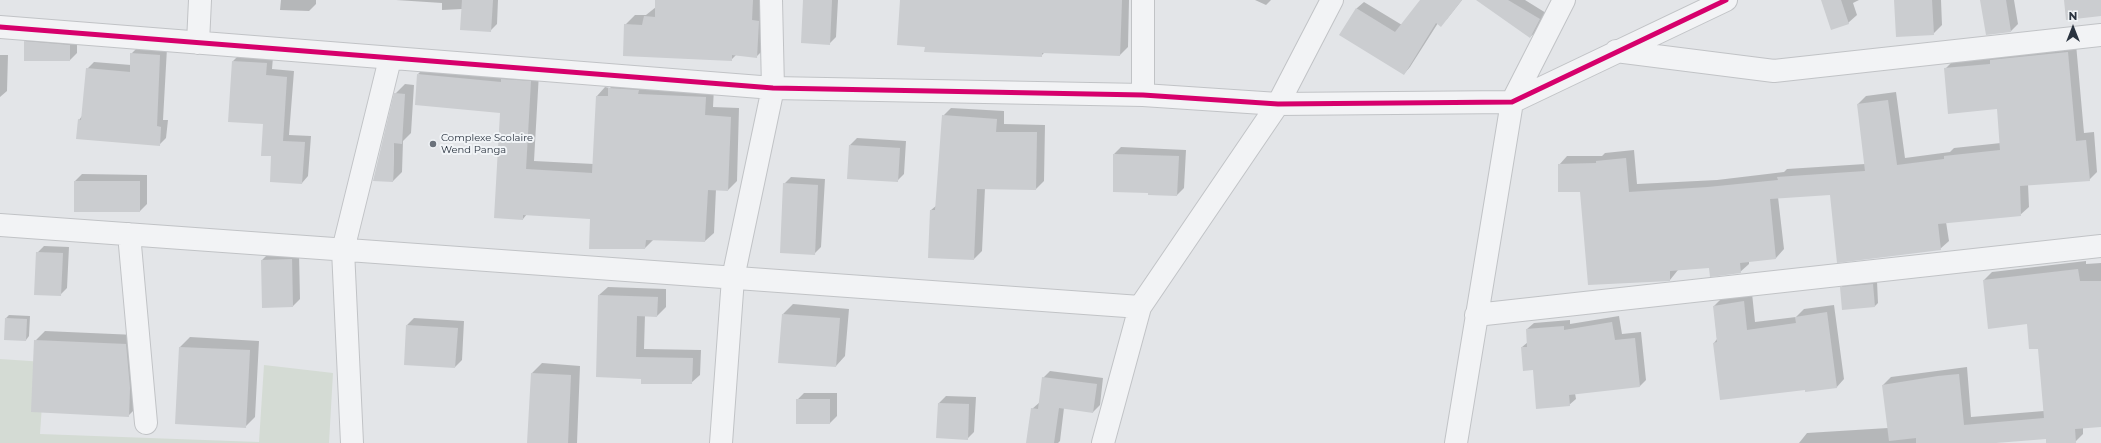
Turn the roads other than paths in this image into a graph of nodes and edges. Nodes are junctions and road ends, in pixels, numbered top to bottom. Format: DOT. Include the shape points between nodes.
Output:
graph roads {
  1 [pos="200,0"];
  2 [pos="771,0"];
  3 [pos="1143,0"];
  4 [pos="1332,0"];
  5 [pos="1564,0"];
  6 [pos="1726,0"];
  7 [pos="0,27"];
  8 [pos="2101,34"];
  9 [pos="198,43"];
  10 [pos="1616,51"];
  11 [pos="390,59"];
  12 [pos="772,88"];
  13 [pos="1142,95"];
  14 [pos="1512,102"];
  15 [pos="1278,104"];
  16 [pos="0,225"];
  17 [pos="129,234"];
  18 [pos="2101,246"];
  19 [pos="343,250"];
  20 [pos="733,278"];
  21 [pos="1140,307"];
  22 [pos="1476,315"];
  23 [pos="146,423"];
  24 [pos="352,443"];
  25 [pos="721,443"];
  26 [pos="1103,443"];
  27 [pos="1456,443"];
  1 -- 9 [label="street"];
  2 -- 12 [label="street"];
  3 -- 13 [label="street"];
  4 -- 15 [label="street"];
  5 -- 14 [label="street"];
  6 -- 10 [label="street"];
  7 -- 9 [label="street"];
  8 -- 10 [label="street" via="1774,71"];
  9 -- 11 [label="street"];
  10 -- 14 [label="street"];
  11 -- 12 [label="street"];
  11 -- 19 [label="street"];
  12 -- 13 [label="street"];
  12 -- 20 [label="street"];
  13 -- 15 [label="street"];
  14 -- 15 [label="street"];
  14 -- 22 [label="street"];
  15 -- 21 [label="street"];
  16 -- 17 [label="street"];
  17 -- 19 [label="street"];
  17 -- 23 [label="street"];
  18 -- 22 [label="street"];
  19 -- 20 [label="street"];
  19 -- 24 [label="street"];
  20 -- 21 [label="street"];
  20 -- 25 [label="street"];
  21 -- 26 [label="street"];
  22 -- 27 [label="street"];
}
